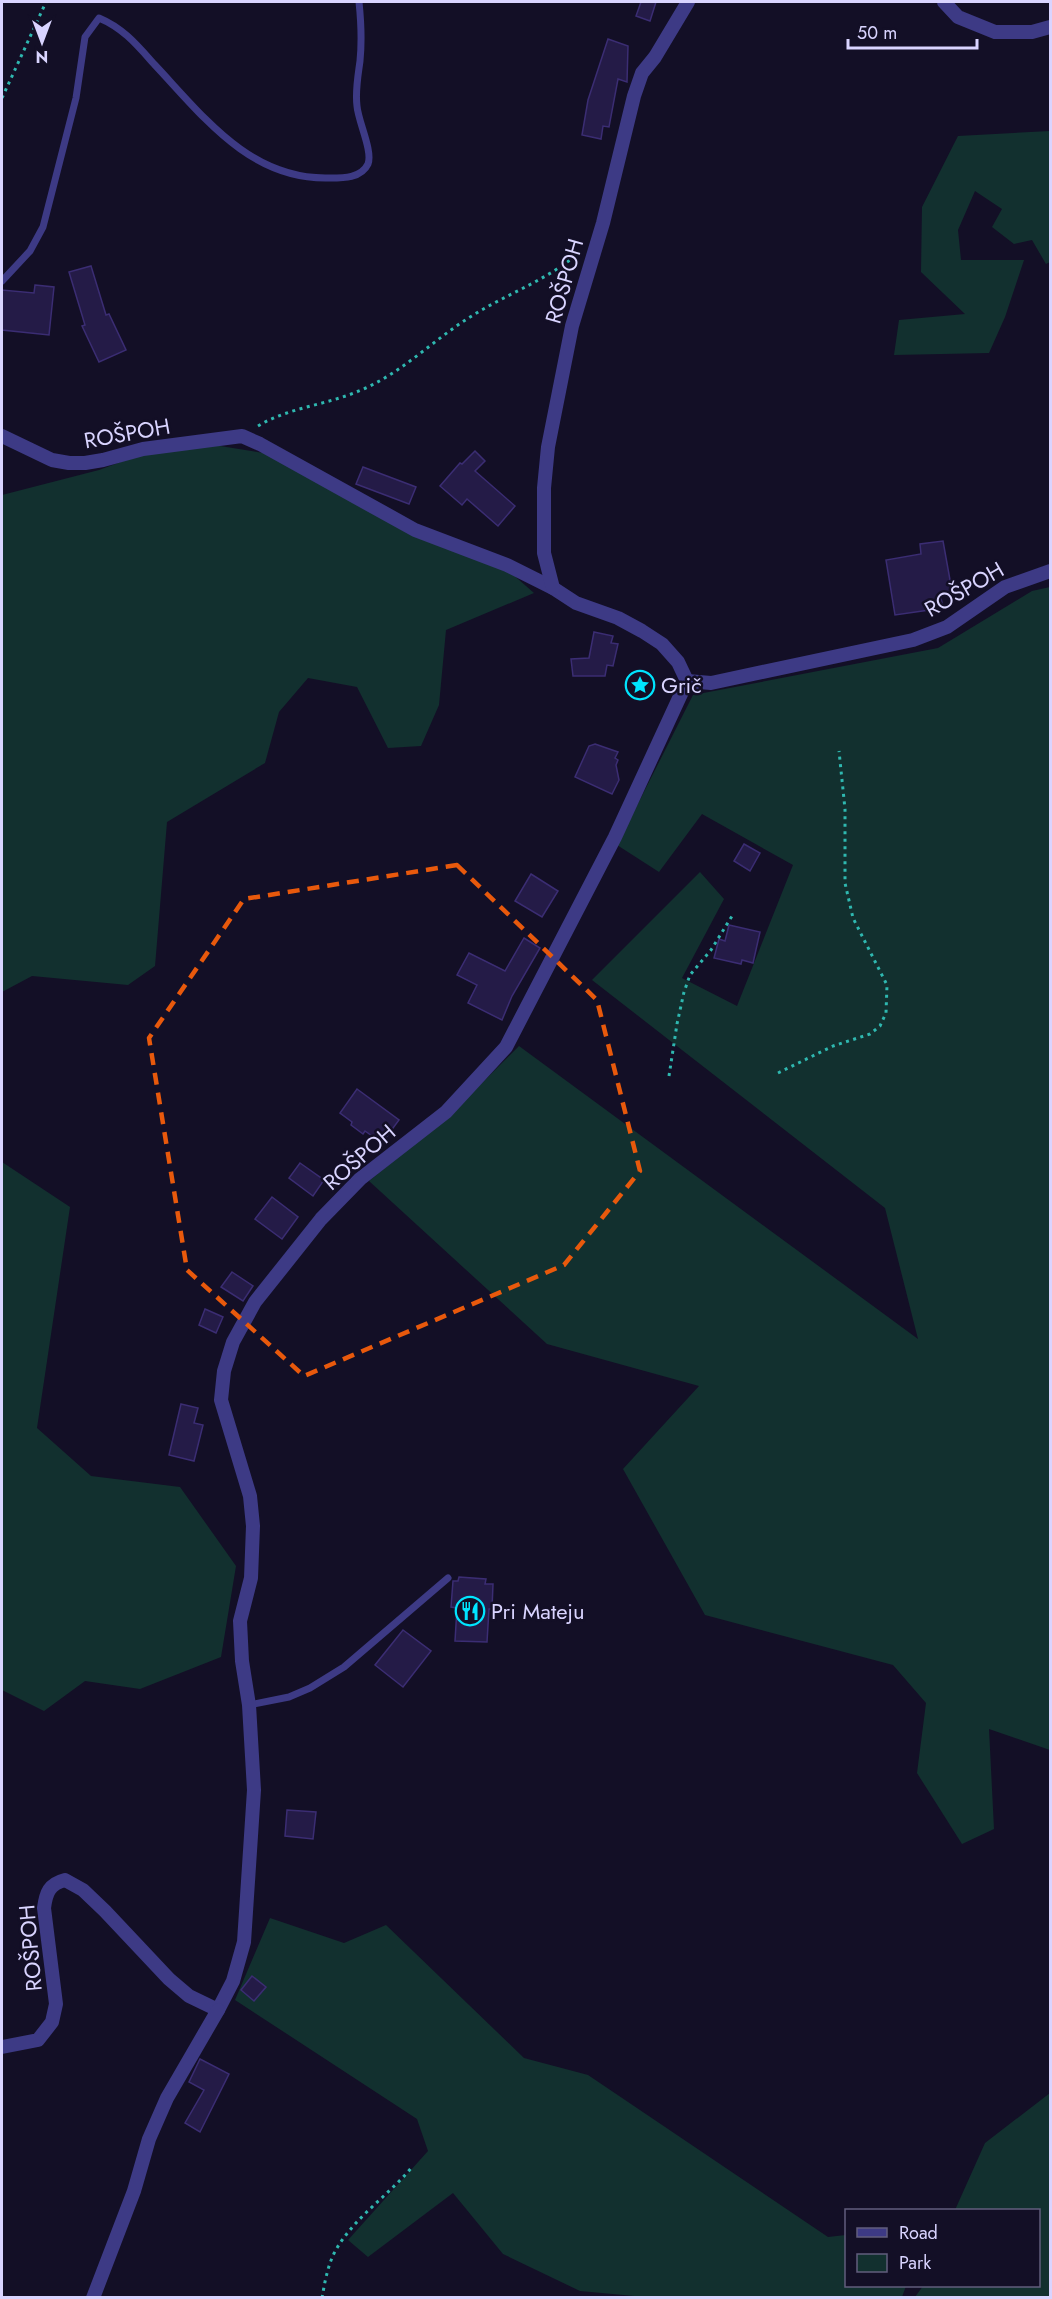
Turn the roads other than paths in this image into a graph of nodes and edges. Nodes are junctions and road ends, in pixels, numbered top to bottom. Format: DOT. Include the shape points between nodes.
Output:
graph roads {
  1 [pos="359,2"];
  2 [pos="688,2"];
  3 [pos="944,2"];
  4 [pos="1050,27"];
  5 [pos="2,281"];
  6 [pos="2,436"];
  7 [pos="1050,571"];
  8 [pos="553,588"];
  9 [pos="687,681"];
  10 [pos="448,1578"];
  11 [pos="249,1705"];
  12 [pos="218,2010"];
  13 [pos="2,2047"];
  14 [pos="93,2298"];
  1 -- 5 [label="lane" via="362,28 356,102 369,158 358,174 339,178 286,174 256,161 211,123 116,25 99,18 86,37 76,98 43,227 30,251"];
  2 -- 8 [label="street, ROŠPOH" via="642,73 572,326 544,488 544,553"];
  3 -- 4 [label="street" via="958,17 995,32 1032,32"];
  6 -- 8 [label="street, ROŠPOH" via="52,460 86,463 143,448 242,436 415,530 507,565"];
  7 -- 9 [label="street, ROŠPOH" via="1005,587 946,627 913,640 711,683"];
  8 -- 9 [label="street" via="576,603 618,618 662,644"];
  9 -- 11 [label="street, ROŠPOH" via="609,847 506,1047 446,1112 360,1179 321,1219 255,1302 233,1342 221,1400 254,1526 251,1578 240,1622"];
  10 -- 11 [label="lane" via="344,1667 289,1697"];
  11 -- 12 [label="street, ROŠPOH" via="254,1790 244,1942 233,1981"];
  12 -- 13 [label="street, ROŠPOH" via="189,1996 83,1890 65,1880 55,1882 46,1893 44,1908 56,2004 52,2022 38,2040"];
  12 -- 14 [label="street, ROŠPOH" via="153,2129"];
}
